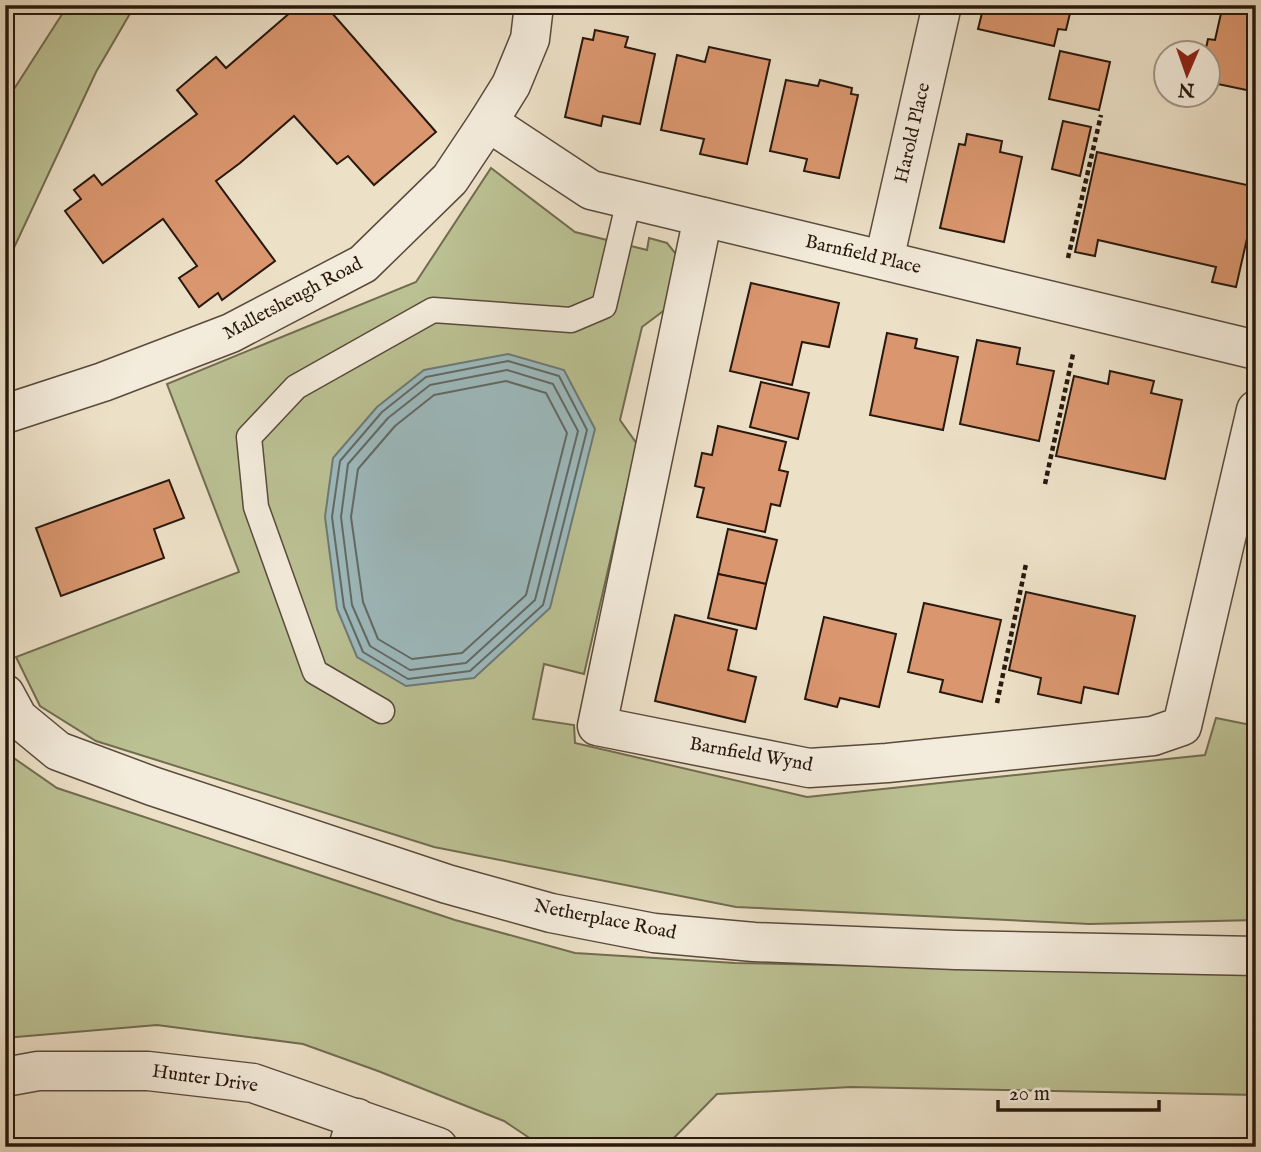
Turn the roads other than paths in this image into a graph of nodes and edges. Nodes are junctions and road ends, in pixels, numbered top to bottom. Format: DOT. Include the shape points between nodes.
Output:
graph roads {
  1 [pos="534,5"];
  2 [pos="942,5"];
  3 [pos="488,122"];
  4 [pos="629,200"];
  5 [pos="703,217"];
  6 [pos="884,260"];
  7 [pos="1256,350"];
  8 [pos="1256,410"];
  9 [pos="5,414"];
  10 [pos="5,694"];
  11 [pos="382,712"];
  12 [pos="1256,956"];
  13 [pos="5,1077"];
  14 [pos="353,1132"];
  15 [pos="438,1147"];
  1 -- 3 [label="street, Malletsheugh Road" via="530,38 511,85"];
  2 -- 6 [label="street, Harold Place"];
  3 -- 4 [label="street, Barnfield Place" via="591,190"];
  3 -- 9 [label="street, Malletsheugh Road" via="450,179 363,264 232,333"];
  4 -- 5 [label="street, Barnfield Place"];
  4 -- 11 [label="lane" via="604,306 570,320 433,310 296,387 249,437 256,507 315,672"];
  5 -- 6 [label="street, Barnfield Place"];
  5 -- 8 [label="street, Barnfield Wynd" via="597,726 809,768 1153,736 1182,726"];
  6 -- 7 [label="street, Barnfield Place"];
  10 -- 12 [label="street, Netherplace Road" via="18,718 58,751 447,884 551,913 654,933 754,942"];
  13 -- 14 [label="street, Hunter Drive" via="38,1071 148,1071 253,1083"];
  14 -- 15 [label="street, Hunter Drive"];
}
